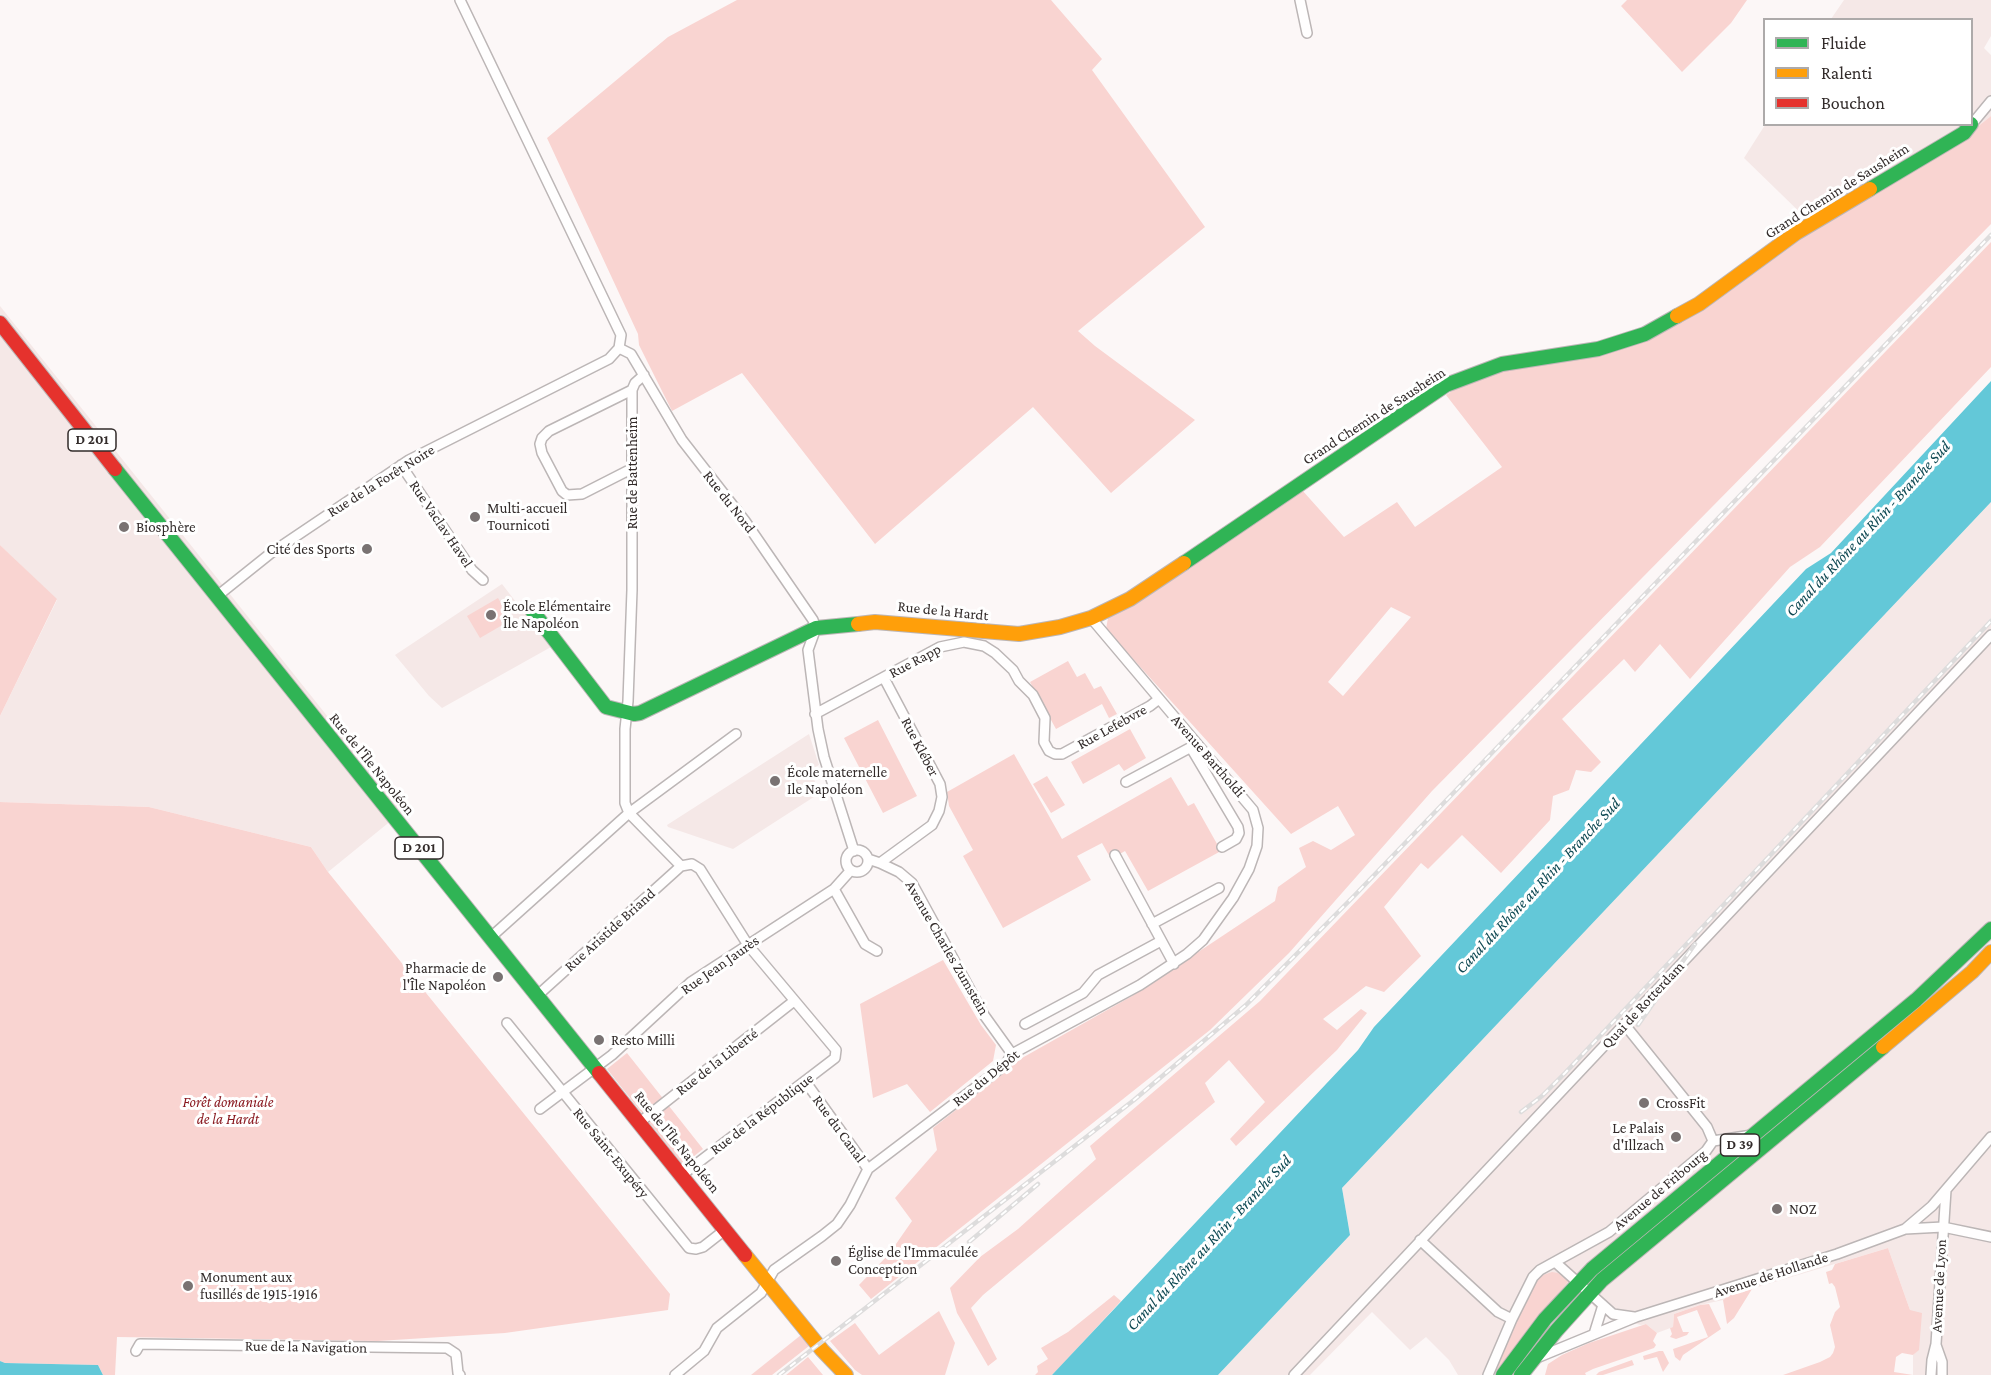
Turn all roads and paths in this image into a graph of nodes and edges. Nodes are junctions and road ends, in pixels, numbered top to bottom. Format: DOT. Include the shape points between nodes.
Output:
graph roads {
  1 [pos="460,0"];
  2 [pos="1300,0"];
  3 [pos="1307,33"];
  4 [pos="1991,101"];
  5 [pos="1973,122"];
  6 [pos="1969,126"];
  7 [pos="0,323"];
  8 [pos="620,348"];
  9 [pos="644,375"];
  10 [pos="632,390"];
  11 [pos="401,465"];
  12 [pos="633,468"];
  13 [pos="483,580"];
  14 [pos="216,597"];
  15 [pos="531,609"];
  16 [pos="1091,618"];
  17 [pos="816,628"];
  18 [pos="1991,635"];
  19 [pos="792,639"];
  20 [pos="808,650"];
  21 [pos="1013,670"];
  22 [pos="884,678"];
  23 [pos="1159,699"];
  24 [pos="627,713"];
  25 [pos="816,714"];
  26 [pos="736,735"];
  27 [pos="1194,746"];
  28 [pos="1126,782"];
  29 [pos="1239,793"];
  30 [pos="1223,801"];
  31 [pos="628,813"];
  32 [pos="1222,847"];
  33 [pos="854,851"];
  34 [pos="1115,855"];
  35 [pos="868,859"];
  36 [pos="880,862"];
  37 [pos="681,866"];
  38 [pos="851,870"];
  39 [pos="1219,888"];
  40 [pos="834,889"];
  41 [pos="1152,924"];
  42 [pos="1991,929"];
  43 [pos="491,937"];
  44 [pos="1161,941"];
  45 [pos="748,945"];
  46 [pos="877,951"];
  47 [pos="1991,951"];
  48 [pos="1174,964"];
  49 [pos="538,995"];
  50 [pos="794,1001"];
  51 [pos="507,1023"];
  52 [pos="1025,1024"];
  53 [pos="1625,1025"];
  54 [pos="1012,1054"];
  55 [pos="596,1068"];
  56 [pos="805,1081"];
  57 [pos="563,1093"];
  58 [pos="540,1109"];
  59 [pos="640,1122"];
  60 [pos="1752,1135"];
  61 [pos="1991,1137"];
  62 [pos="1713,1141"];
  63 [pos="868,1169"];
  64 [pos="682,1175"];
  65 [pos="1946,1190"];
  66 [pos="1943,1227"];
  67 [pos="1905,1229"];
  68 [pos="726,1230"];
  69 [pos="1991,1237"];
  70 [pos="1424,1244"];
  71 [pos="1555,1262"];
  72 [pos="768,1281"];
  73 [pos="1578,1282"];
  74 [pos="1589,1293"];
  75 [pos="1603,1305"];
  76 [pos="1636,1317"];
  77 [pos="1512,1319"];
  78 [pos="1594,1335"];
  79 [pos="1936,1344"];
  80 [pos="138,1348"];
  81 [pos="1531,1361"];
  82 [pos="460,1375"];
  83 [pos="675,1375"];
  84 [pos="846,1375"];
  85 [pos="1294,1375"];
  86 [pos="1488,1375"];
  87 [pos="1503,1375"];
  88 [pos="1521,1375"];
  89 [pos="1931,1375"];
  90 [pos="1942,1375"];
  1 -- 8 [label="street" via="621,335"];
  2 -- 3 [label="street"];
  4 -- 5 [label="street, Grand Chemin de Sausheim"];
  6 -- 16 [label="main road, Grand Chemin de Sausheim" via="1964,133 1796,233 1699,304 1645,334 1598,349 1502,364 1446,386 1130,599"];
  7 -- 14 [label="main road, Rue de l'Île Napoléon / D 201"];
  8 -- 9 [label="street" via="631,354"];
  8 -- 11 [label="street, Rue de la Forêt Noire" via="609,359"];
  9 -- 10 [label="street"];
  9 -- 17 [label="street, Rue du Nord" via="682,440 745,521"];
  10 -- 12 [label="street, Rue de Battenheim"];
  10 -- 12 [label="street" via="549,431 540,448 564,494 573,496"];
  11 -- 13 [label="street, Rue Vaclav Havel" via="472,570"];
  11 -- 14 [label="street, Rue de la Forêt Noire" via="271,553"];
  12 -- 24 [label="street, Rue de Battenheim"];
  14 -- 43 [label="main road, Rue de l'Île Napoléon / D 201"];
  15 -- 24 [label="main road" via="606,707"];
  16 -- 17 [label="main road, Rue de la Hardt" via="1018,634 875,622"];
  16 -- 23 [label="street, Avenue Bartholdi"];
  17 -- 19 [label="main road, Rue de la Hardt"];
  17 -- 20 [label="street"];
  18 -- 53 [label="street, Quai de Rotterdam"];
  19 -- 20 [label="street"];
  19 -- 24 [label="main road, Rue de la Hardt" via="640,713"];
  20 -- 25 [label="street"];
  21 -- 22 [label="street, Rue Rapp" via="984,646 964,642 940,647"];
  21 -- 23 [label="street, Rue Lefebvre" via="1045,718 1044,742 1055,754 1062,754"];
  22 -- 25 [label="street, Rue Rapp"];
  22 -- 36 [label="street, Rue Kléber" via="940,784 942,797 932,825"];
  23 -- 27 [label="street, Avenue Bartholdi"];
  24 -- 31 [label="street, Rue de Battenheim"];
  25 -- 33 [label="street" via="824,757"];
  26 -- 31 [label="street"];
  27 -- 28 [label="street"];
  27 -- 29 [label="street, Avenue Bartholdi"];
  27 -- 30 [label="street"];
  29 -- 30 [label="street"];
  29 -- 48 [label="street, Avenue Bartholdi" via="1253,810 1258,828 1249,869 1203,940"];
  30 -- 32 [label="street" via="1239,833"];
  31 -- 37 [label="street"];
  31 -- 43 [label="street"];
  33 -- 35 [label="street" via="864,852"];
  33 -- 38 [label="street" via="847,859"];
  34 -- 41 [label="street"];
  35 -- 36 [label="street, Avenue Charles Zumstein"];
  35 -- 38 [label="street" via="863,870"];
  36 -- 54 [label="street, Avenue Charles Zumstein" via="912,883 984,1015"];
  37 -- 45 [label="street" via="692,864 699,869"];
  37 -- 49 [label="street, Rue Aristide Briand"];
  38 -- 40 [label="street, Rue Jean Jaurès"];
  39 -- 41 [label="street"];
  40 -- 45 [label="street, Rue Jean Jaurès"];
  40 -- 46 [label="street" via="865,944"];
  41 -- 44 [label="street"];
  42 -- 60 [label="main road, Avenue de Fribourg / D 39" via="1916,1000"];
  43 -- 49 [label="main road, Rue de l'Île Napoléon / D 201"];
  44 -- 48 [label="street"];
  44 -- 52 [label="street" via="1098,975 1083,993"];
  45 -- 50 [label="street"];
  45 -- 55 [label="street, Rue Jean Jaurès" via="691,982"];
  47 -- 74 [label="main road, D 39" via="1929,1010"];
  48 -- 54 [label="street, Rue du Dépôt"];
  49 -- 55 [label="main road, Rue de l'Île Napoléon / D 201"];
  50 -- 56 [label="street, Rue de la République" via="836,1050 835,1058"];
  50 -- 59 [label="street, Rue de la Liberté"];
  51 -- 57 [label="street, Rue Saint-Exupéry"];
  53 -- 62 [label="street" via="1707,1127"];
  53 -- 70 [label="street, Quai de Rotterdam"];
  54 -- 63 [label="street, Rue du Dépôt" via="1005,1065"];
  55 -- 57 [label="street, Rue Jean Jaurès"];
  55 -- 59 [label="main road, Rue de l'Île Napoléon / D 201"];
  56 -- 63 [label="street, Rue du Canal"];
  56 -- 64 [label="street, Rue de la République"];
  57 -- 58 [label="street, Rue Jean Jaurès"];
  57 -- 68 [label="street, Rue Saint-Exupéry" via="689,1248 703,1247"];
  59 -- 64 [label="main road, Rue de l'Île Napoléon / D 201"];
  60 -- 62 [label="street"];
  60 -- 73 [label="main road, Avenue de Fribourg / D 39"];
  61 -- 65 [label="street, Avenue de Hollande"];
  62 -- 71 [label="street" via="1609,1232"];
  63 -- 72 [label="street, Rue du Canal" via="837,1224 774,1270"];
  64 -- 68 [label="main road, Rue de l'Île Napoléon / D 201"];
  65 -- 66 [label="street"];
  65 -- 67 [label="street, Avenue de Hollande"];
  66 -- 67 [label="street, Avenue de Hollande"];
  66 -- 69 [label="street, Avenue de Hollande"];
  66 -- 79 [label="street, Avenue de Lyon"];
  67 -- 76 [label="street, Avenue de Hollande" via="1715,1298"];
  68 -- 72 [label="main road, Rue de l'Île Napoléon / D 201"];
  70 -- 77 [label="street" via="1498,1312"];
  70 -- 85 [label="street, Quai de Rotterdam"];
  71 -- 73 [label="street"];
  71 -- 77 [label="street" via="1533,1277"];
  72 -- 83 [label="street" via="761,1293 717,1328 704,1351"];
  72 -- 84 [label="main road, Rue de l'Île Napoléon / D 201"];
  73 -- 74 [label="street"];
  73 -- 87 [label="main road, Avenue de Fribourg / D 39"];
  74 -- 75 [label="street"];
  74 -- 81 [label="main road, D 39"];
  75 -- 76 [label="street" via="1617,1315"];
  75 -- 78 [label="street"];
  76 -- 78 [label="street, Avenue de Hollande"];
  77 -- 86 [label="street"];
  78 -- 81 [label="street, Avenue de Hollande"];
  79 -- 89 [label="street, Avenue de Lyon"];
  79 -- 90 [label="street, Avenue de Lyon"];
  80 -- 82 [label="street, Rue de la Navigation" via="447,1348 456,1354"];
  81 -- 88 [label="main road, D 39"];
}
